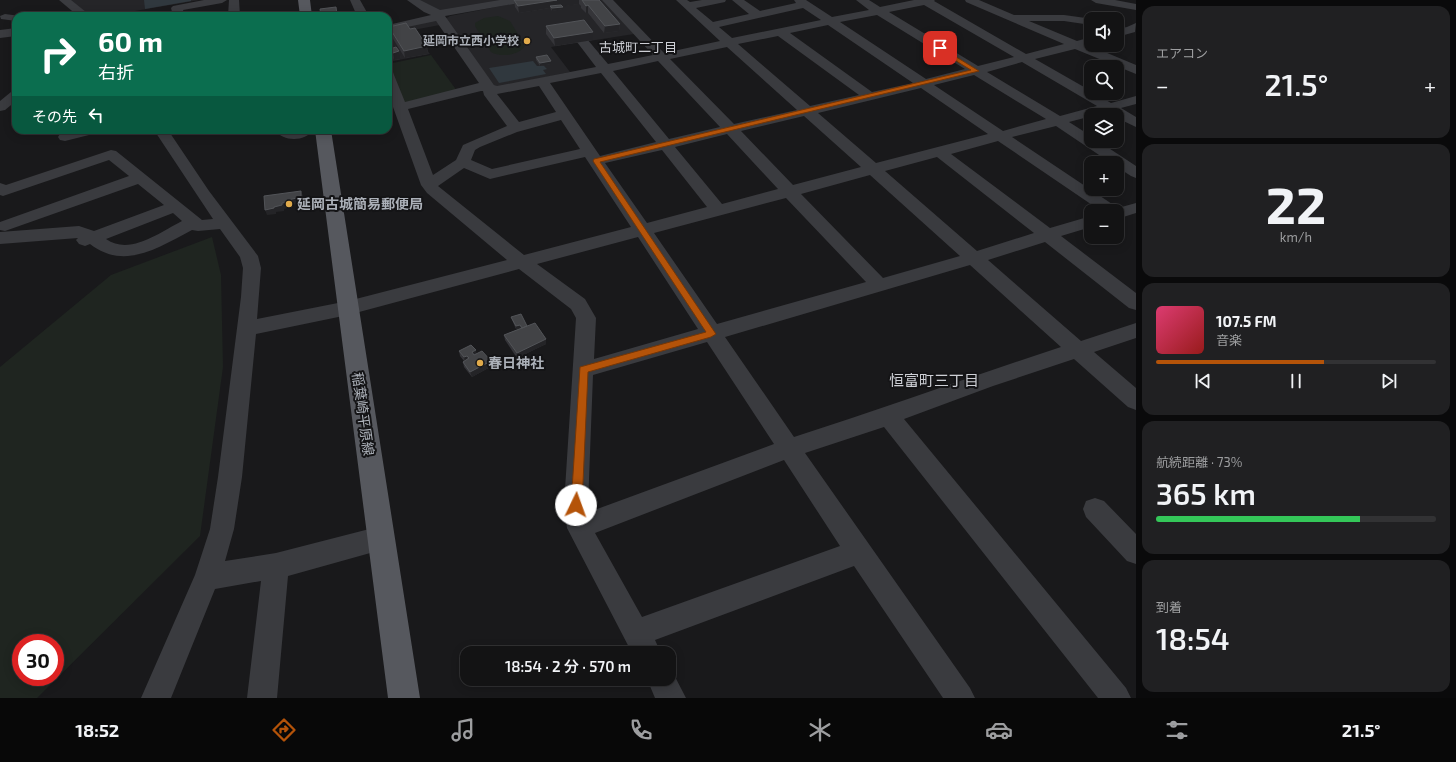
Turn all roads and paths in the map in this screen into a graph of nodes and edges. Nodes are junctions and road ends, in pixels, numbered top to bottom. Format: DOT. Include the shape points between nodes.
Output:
graph roads {
  1 [pos="64,0"];
  2 [pos="222,0"];
  3 [pos="234,0"];
  4 [pos="304,0"];
  5 [pos="355,0"];
  6 [pos="412,0"];
  7 [pos="519,0"];
  8 [pos="607,0"];
  9 [pos="721,0"];
  10 [pos="738,0"];
  11 [pos="860,0"];
  12 [pos="926,0"];
  13 [pos="970,0"];
  14 [pos="1096,0"];
  15 [pos="802,2"];
  16 [pos="684,3"];
  17 [pos="1136,8"];
  18 [pos="879,11"];
  19 [pos="80,12"];
  20 [pos="178,12"];
  21 [pos="234,12"];
  22 [pos="306,12"];
  23 [pos="361,12"];
  24 [pos="758,15"];
  25 [pos="439,16"];
  26 [pos="1010,17"];
  27 [pos="1084,21"];
  28 [pos="831,22"];
  29 [pos="710,26"];
  30 [pos="392,27"];
  31 [pos="1124,28"];
  32 [pos="1134,29"];
  33 [pos="1124,31"];
  34 [pos="12,32"];
  35 [pos="781,32"];
  36 [pos="0,34"];
  37 [pos="583,42"];
  38 [pos="729,42"];
  39 [pos="1084,43"];
  40 [pos="1076,45"];
  41 [pos="661,57"];
  42 [pos="1025,59"];
  43 [pos="604,69"];
  44 [pos="1136,70"];
  45 [pos="976,71"];
  46 [pos="542,81"];
  47 [pos="923,84"];
  48 [pos="392,87"];
  49 [pos="489,88"];
  50 [pos="870,97"];
  51 [pos="1136,100"];
  52 [pos="399,107"];
  53 [pos="1108,107"];
  54 [pos="808,112"];
  55 [pos="565,115"];
  56 [pos="1057,120"];
  57 [pos="1136,123"];
  58 [pos="512,129"];
  59 [pos="730,129"];
  60 [pos="77,134"];
  61 [pos="164,134"];
  62 [pos="324,134"];
  63 [pos="999,136"];
  64 [pos="65,137"];
  65 [pos="665,144"];
  66 [pos="940,152"];
  67 [pos="593,156"];
  68 [pos="463,162"];
  69 [pos="873,169"];
  70 [pos="1136,173"];
  71 [pos="139,178"];
  72 [pos="429,185"];
  73 [pos="0,188"];
  74 [pos="788,191"];
  75 [pos="1101,204"];
  76 [pos="175,207"];
  77 [pos="1136,208"];
  78 [pos="718,210"];
  79 [pos="1124,212"];
  80 [pos="194,222"];
  81 [pos="224,223"];
  82 [pos="1084,223"];
  83 [pos="642,230"];
  84 [pos="2,232"];
  85 [pos="1047,234"];
  86 [pos="95,238"];
  87 [pos="0,245"];
  88 [pos="974,258"];
  89 [pos="521,262"];
  90 [pos="878,284"];
  91 [pos="1136,303"];
  92 [pos="348,308"];
  93 [pos="246,330"];
  94 [pos="1136,330"];
  95 [pos="711,334"];
  96 [pos="1079,350"];
  97 [pos="583,370"];
  98 [pos="1136,401"];
  99 [pos="888,416"];
  100 [pos="790,448"];
  101 [pos="1094,509"];
  102 [pos="579,528"];
  103 [pos="381,538"];
  104 [pos="859,552"];
  105 [pos="1136,552"];
  106 [pos="276,566"];
  107 [pos="207,577"];
  108 [pos="642,643"];
  109 [pos="665,686"];
  110 [pos="156,698"];
  111 [pos="262,698"];
  112 [pos="404,698"];
  113 [pos="671,698"];
  114 [pos="960,698"];
  115 [pos="1116,698"];
  1 -- 19 [label="street"];
  2 -- 20 [label="street" via="177,8"];
  3 -- 21 [label="street"];
  4 -- 22 [label="main road"];
  5 -- 23 [label="street"];
  6 -- 25 [label="street"];
  7 -- 25 [label="street"];
  8 -- 41 [label="street"];
  9 -- 16 [label="street"];
  10 -- 24 [label="street"];
  11 -- 18 [label="street"];
  12 -- 18 [label="street"];
  12 -- 42 [label="street"];
  13 -- 26 [label="street"];
  14 -- 17 [label="street"];
  15 -- 24 [label="street"];
  15 -- 28 [label="street"];
  16 -- 29 [label="street"];
  18 -- 28 [label="street"];
  18 -- 45 [label="street"];
  24 -- 29 [label="street"];
  25 -- 30 [label="street"];
  25 -- 49 [label="street"];
  26 -- 27 [label="street" via="1049,17"];
  26 -- 40 [label="street"];
  28 -- 35 [label="street"];
  28 -- 47 [label="street"];
  29 -- 38 [label="street"];
  31 -- 32 [label="street"];
  32 -- 33 [label="street"];
  34 -- 36 [label="street"];
  35 -- 38 [label="street"];
  35 -- 50 [label="street"];
  37 -- 43 [label="street"];
  38 -- 41 [label="street"];
  38 -- 54 [label="street"];
  39 -- 40 [label="street"];
  40 -- 42 [label="street"];
  40 -- 44 [label="street"];
  41 -- 43 [label="street"];
  41 -- 59 [label="street"];
  42 -- 45 [label="street"];
  42 -- 53 [label="street"];
  43 -- 46 [label="street"];
  43 -- 65 [label="street"];
  45 -- 47 [label="street"];
  45 -- 56 [label="street"];
  46 -- 49 [label="street" via="497,90"];
  46 -- 55 [label="street"];
  47 -- 50 [label="street"];
  47 -- 63 [label="street"];
  48 -- 52 [label="street"];
  49 -- 52 [label="street" via="481,87"];
  49 -- 58 [label="street" via="491,95 514,126"];
  50 -- 54 [label="street"];
  51 -- 53 [label="street"];
  52 -- 72 [label="street"];
  53 -- 56 [label="street"];
  53 -- 57 [label="street"];
  54 -- 59 [label="street"];
  54 -- 69 [label="street"];
  55 -- 58 [label="street"];
  55 -- 67 [label="street"];
  56 -- 63 [label="street"];
  56 -- 70 [label="street"];
  58 -- 68 [label="street" via="468,148"];
  59 -- 65 [label="street"];
  59 -- 74 [label="street"];
  60 -- 64 [label="street"];
  61 -- 81 [label="street"];
  62 -- 92 [label="main road, 稲葉崎平原線"];
  63 -- 66 [label="street"];
  63 -- 75 [label="street"];
  65 -- 67 [label="street"];
  65 -- 78 [label="street"];
  66 -- 69 [label="street"];
  66 -- 85 [label="street"];
  67 -- 68 [label="street" via="490,174"];
  67 -- 83 [label="street"];
  68 -- 72 [label="street"];
  69 -- 74 [label="street"];
  69 -- 88 [label="street"];
  71 -- 73 [label="street" via="111,154 3,191"];
  71 -- 76 [label="street"];
  71 -- 84 [label="street"];
  72 -- 89 [label="street"];
  74 -- 78 [label="street"];
  74 -- 90 [label="street"];
  76 -- 80 [label="street"];
  76 -- 86 [label="street"];
  77 -- 79 [label="street"];
  78 -- 83 [label="street"];
  80 -- 81 [label="street" via="198,226"];
  80 -- 86 [label="street" via="138,250 127,252 111,249"];
  81 -- 93 [label="street" via="249,256 252,268"];
  82 -- 85 [label="street"];
  83 -- 89 [label="street"];
  83 -- 95 [label="street"];
  84 -- 86 [label="street" via="84,232"];
  85 -- 88 [label="street"];
  85 -- 91 [label="street"];
  86 -- 87 [label="street"];
  88 -- 90 [label="street"];
  88 -- 96 [label="street"];
  89 -- 92 [label="street"];
  89 -- 97 [label="street" via="578,304 586,318"];
  90 -- 95 [label="street"];
  92 -- 93 [label="street"];
  92 -- 103 [label="main road, 稲葉崎平原線"];
  93 -- 107 [label="street" via="222,529"];
  94 -- 96 [label="street"];
  95 -- 97 [label="street"];
  95 -- 100 [label="street"];
  96 -- 98 [label="street"];
  96 -- 99 [label="street" via="986,380"];
  97 -- 102 [label="street" via="576,505"];
  99 -- 100 [label="street"];
  99 -- 115 [label="street"];
  100 -- 102 [label="street"];
  100 -- 104 [label="street"];
  101 -- 105 [label="street"];
  102 -- 108 [label="street"];
  103 -- 106 [label="street"];
  103 -- 112 [label="main road, 稲葉崎平原線"];
  104 -- 108 [label="street"];
  104 -- 114 [label="street"];
  106 -- 107 [label="street"];
  106 -- 111 [label="street"];
  107 -- 110 [label="street"];
  109 -- 113 [label="street"];
}
